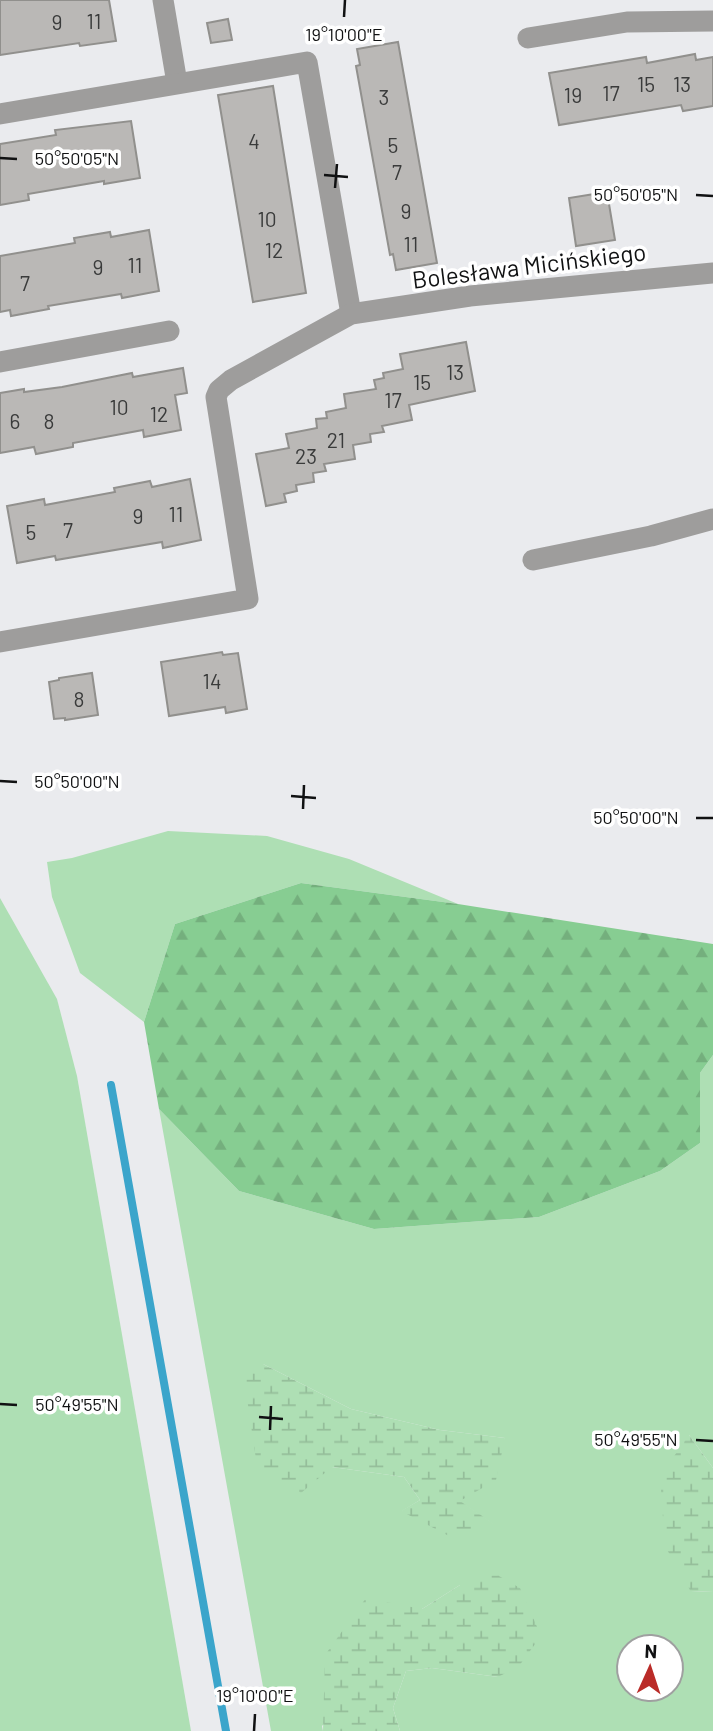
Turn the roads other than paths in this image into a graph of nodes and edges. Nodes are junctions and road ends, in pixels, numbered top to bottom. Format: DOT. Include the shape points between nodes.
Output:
graph roads {
  1 [pos="163,0"];
  2 [pos="713,22"];
  3 [pos="528,38"];
  4 [pos="177,83"];
  5 [pos="0,114"];
  6 [pos="713,274"];
  7 [pos="351,314"];
  8 [pos="169,331"];
  9 [pos="0,362"];
  10 [pos="713,519"];
  11 [pos="533,560"];
  12 [pos="0,642"];
  1 -- 4 [label="street"];
  2 -- 3 [label="street" via="627,22"];
  4 -- 5 [label="street"];
  4 -- 7 [label="street" via="307,62"];
  6 -- 7 [label="street, Bolesława Micińskiego" via="470,296"];
  7 -- 12 [label="street" via="231,380 216,397 248,599"];
  8 -- 9 [label="street"];
  10 -- 11 [label="street" via="651,537"];
}
